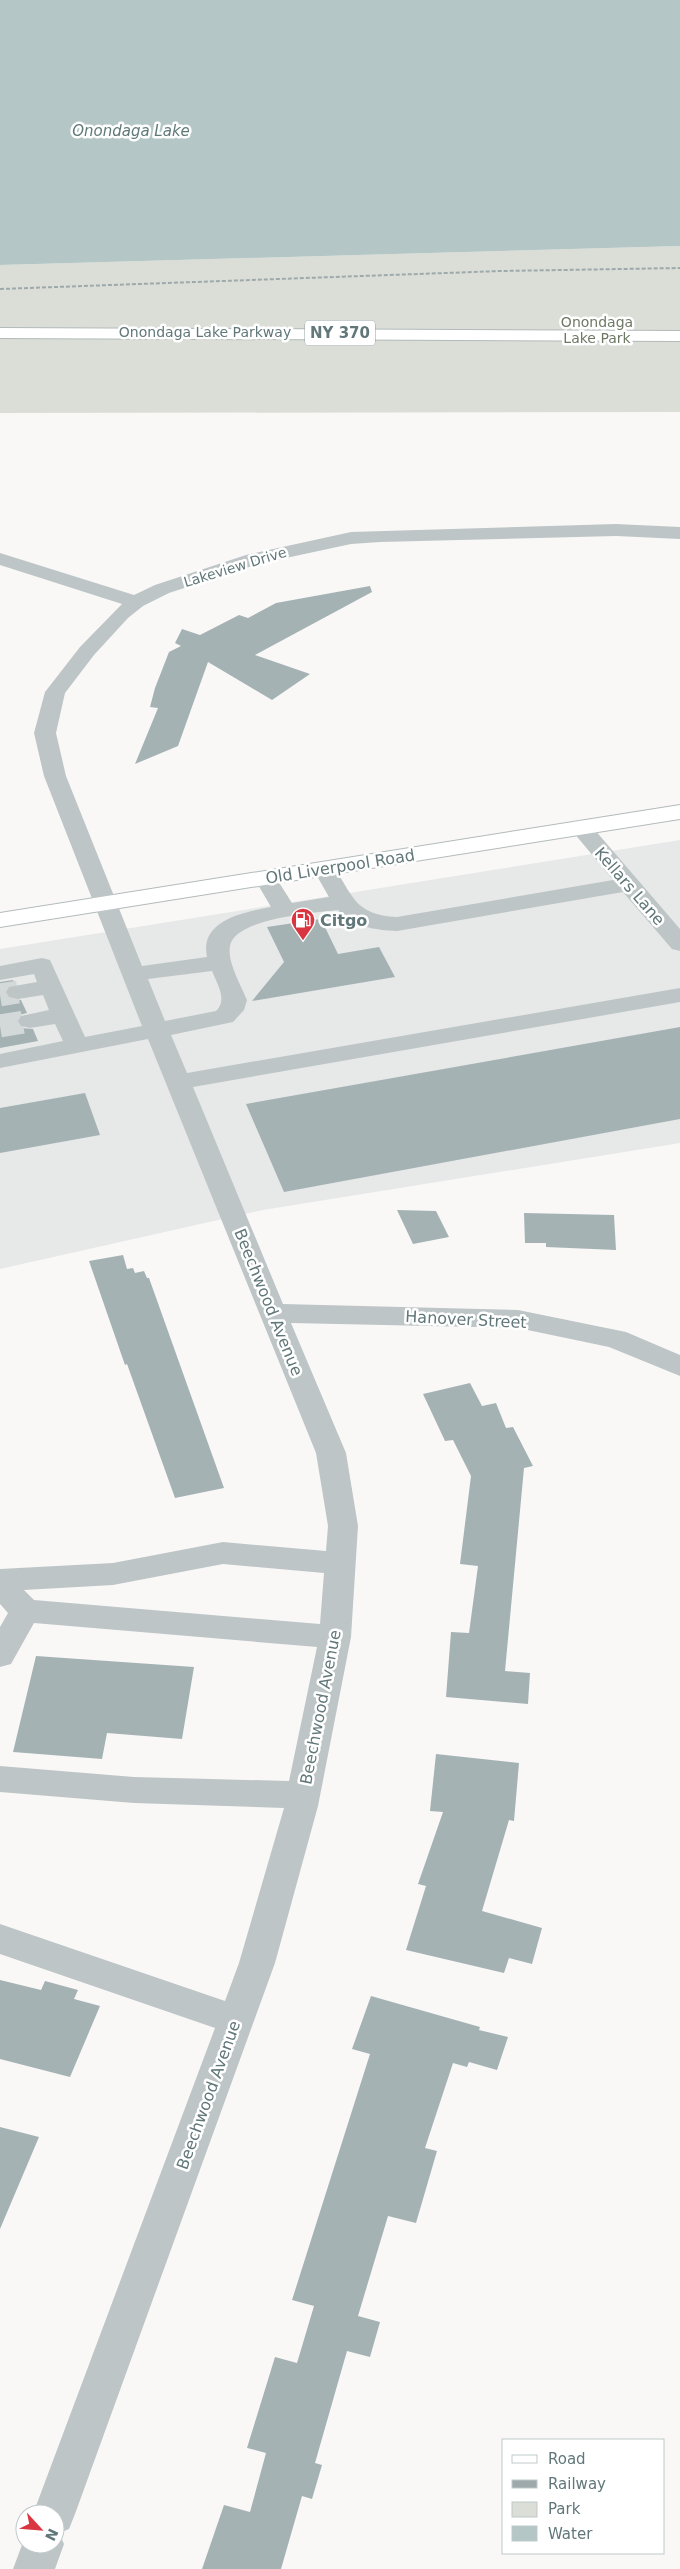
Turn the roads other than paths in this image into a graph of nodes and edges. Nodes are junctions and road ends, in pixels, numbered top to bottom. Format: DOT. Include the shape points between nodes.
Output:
graph roads {
  1 [pos="0,332"];
  2 [pos="680,336"];
  3 [pos="680,533"];
  4 [pos="0,559"];
  5 [pos="136,602"];
  6 [pos="680,812"];
  7 [pos="580,827"];
  8 [pos="324,869"];
  9 [pos="265,878"];
  10 [pos="628,884"];
  11 [pos="343,902"];
  12 [pos="106,903"];
  13 [pos="286,911"];
  14 [pos="0,920"];
  15 [pos="680,944"];
  16 [pos="220,963"];
  17 [pos="0,973"];
  18 [pos="133,974"];
  19 [pos="51,986"];
  20 [pos="18,992"];
  21 [pos="680,995"];
  22 [pos="64,1015"];
  23 [pos="30,1021"];
  24 [pos="156,1029"];
  25 [pos="77,1046"];
  26 [pos="0,1061"];
  27 [pos="178,1082"];
  28 [pos="274,1313"];
  29 [pos="680,1366"];
  30 [pos="340,1563"];
  31 [pos="0,1580"];
  32 [pos="0,1584"];
  33 [pos="25,1611"];
  34 [pos="335,1637"];
  35 [pos="0,1655"];
  36 [pos="0,1779"];
  37 [pos="303,1795"];
  38 [pos="0,1939"];
  39 [pos="235,2020"];
  40 [pos="58,2504"];
  41 [pos="39,2554"];
  42 [pos="34,2569"];
  1 -- 2 [label="main road, Onondaga Lake Parkway / NY 370"];
  3 -- 5 [label="street, Lakeview Drive" via="616,530 351,538 253,559 162,589"];
  4 -- 5 [label="street"];
  5 -- 12 [label="street, Lakeview Drive" via="87,651 55,692 46,733 55,776"];
  6 -- 7 [label="main road, Old Liverpool Road"];
  7 -- 8 [label="main road, Old Liverpool Road"];
  7 -- 10 [label="street, Kellars Lane"];
  8 -- 9 [label="main road, Old Liverpool Road"];
  8 -- 11 [label="street"];
  9 -- 12 [label="main road, Old Liverpool Road"];
  9 -- 13 [label="street"];
  10 -- 11 [label="street" via="397,924 375,924 360,918"];
  10 -- 15 [label="street, Kellars Lane"];
  11 -- 13 [label="street"];
  12 -- 14 [label="main road, Old Liverpool Road"];
  12 -- 18 [label="street, Beechwood Avenue"];
  13 -- 16 [label="street" via="241,920 224,932 218,945"];
  16 -- 18 [label="street"];
  16 -- 24 [label="street" via="235,1000 232,1010 224,1017"];
  17 -- 19 [label="street" via="42,965"];
  18 -- 24 [label="street, Beechwood Avenue"];
  19 -- 20 [label="street"];
  19 -- 22 [label="street"];
  21 -- 27 [label="street"];
  22 -- 23 [label="street"];
  22 -- 25 [label="street"];
  24 -- 25 [label="street"];
  24 -- 27 [label="street, Beechwood Avenue"];
  25 -- 26 [label="street"];
  27 -- 28 [label="street, Beechwood Avenue"];
  28 -- 29 [label="street, Hanover Street" via="518,1319 616,1338"];
  28 -- 30 [label="street, Beechwood Avenue" via="331,1453 343,1526"];
  30 -- 31 [label="street" via="223,1553 113,1574"];
  30 -- 34 [label="street, Beechwood Avenue"];
  32 -- 33 [label="street"];
  33 -- 34 [label="street"];
  33 -- 35 [label="street"];
  34 -- 37 [label="street, Beechwood Avenue"];
  36 -- 37 [label="street" via="134,1790"];
  37 -- 39 [label="street, Beechwood Avenue" via="256,1963"];
  38 -- 39 [label="street"];
  39 -- 40 [label="street, Beechwood Avenue"];
  41 -- 42 [label="street"];
}
